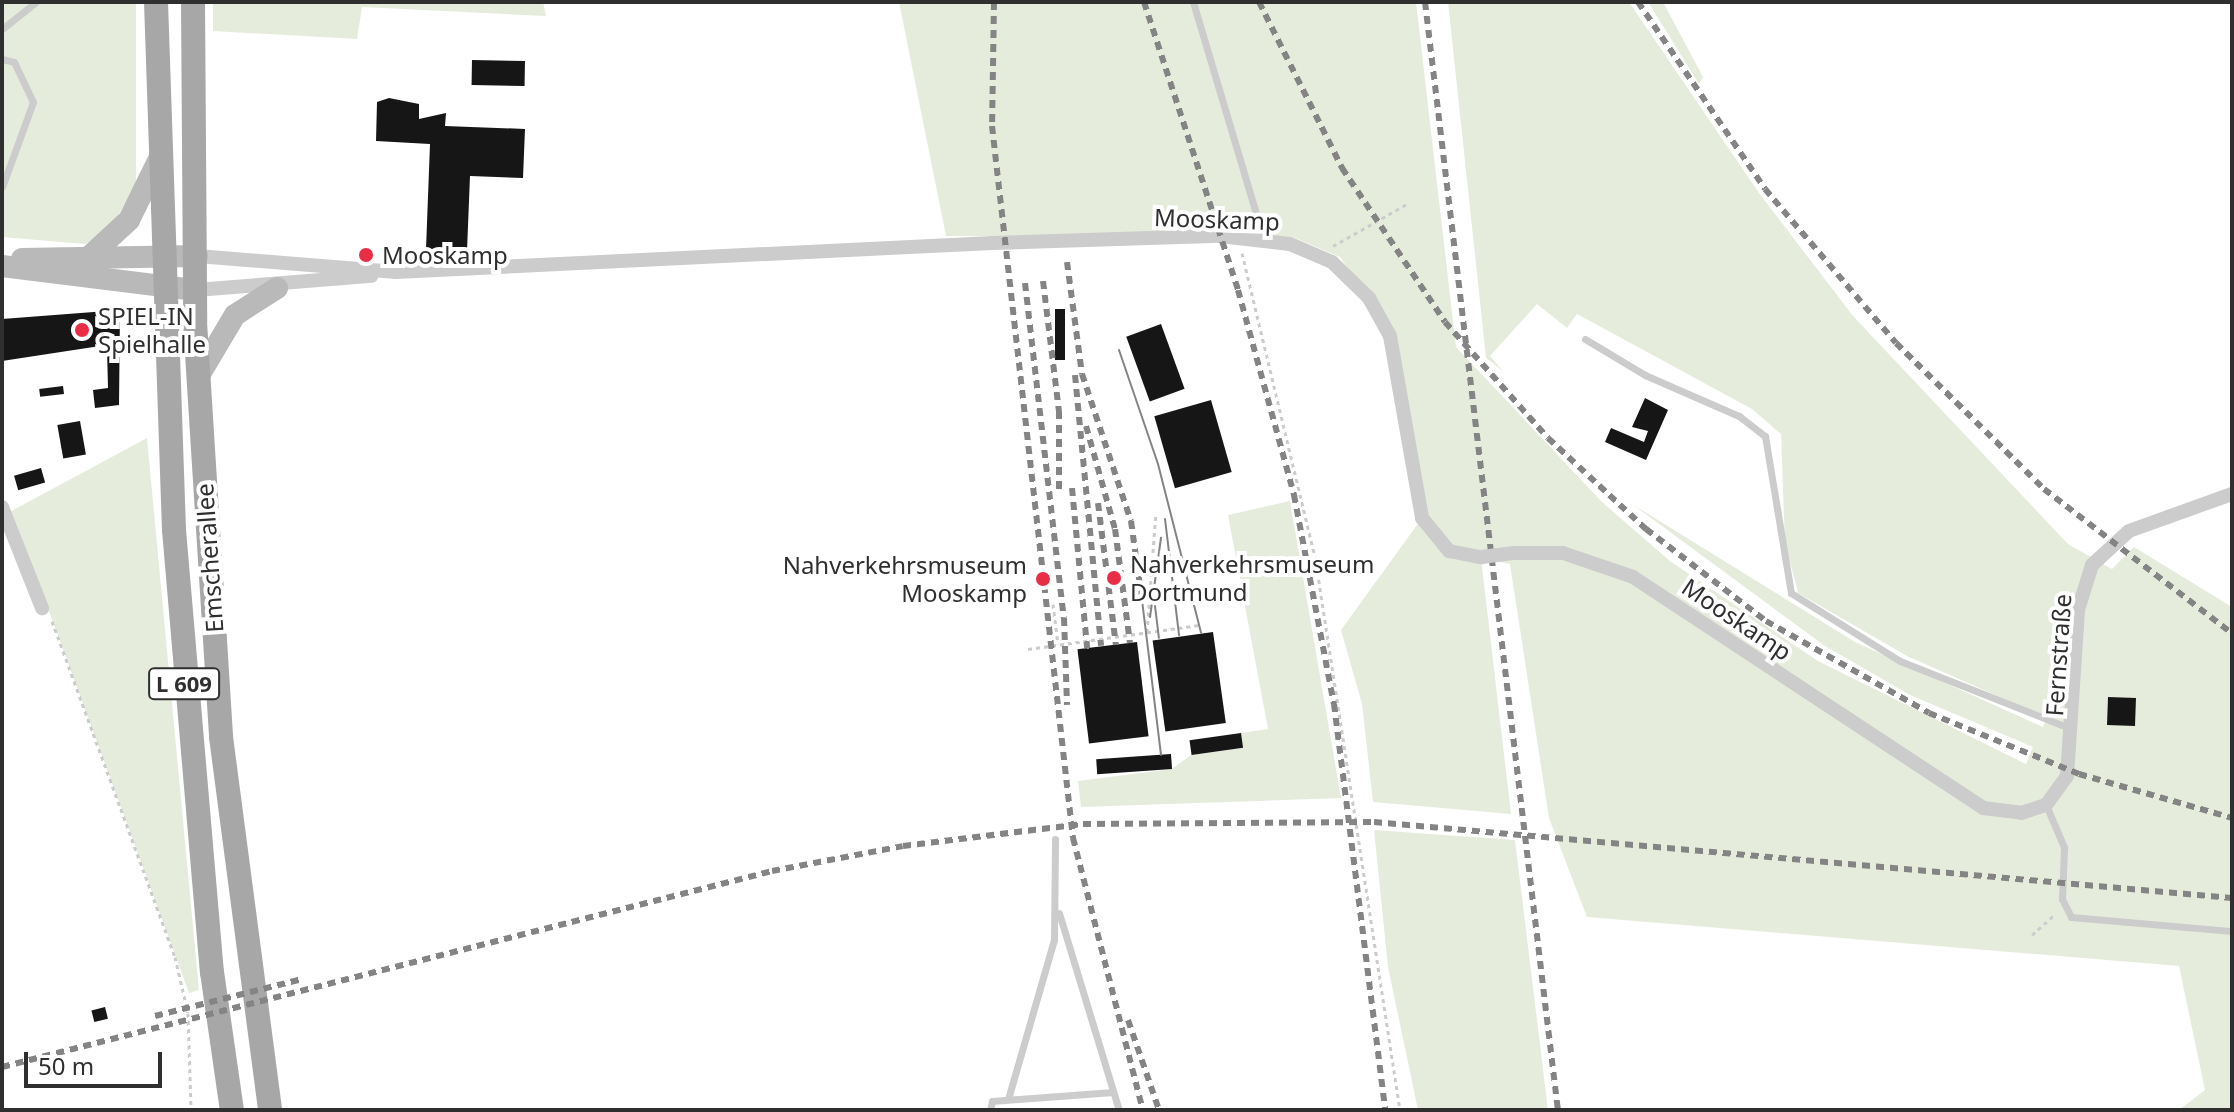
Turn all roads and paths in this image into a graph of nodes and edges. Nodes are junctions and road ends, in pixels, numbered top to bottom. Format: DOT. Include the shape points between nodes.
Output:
graph roads {
  1 [pos="36,2"];
  2 [pos="156,2"];
  3 [pos="193,2"];
  4 [pos="1193,2"];
  5 [pos="2,29"];
  6 [pos="2,59"];
  7 [pos="162,154"];
  8 [pos="2,187"];
  9 [pos="1407,204"];
  10 [pos="1241,238"];
  11 [pos="1264,240"];
  12 [pos="163,255"];
  13 [pos="1315,255"];
  14 [pos="2,256"];
  15 [pos="90,256"];
  16 [pos="197,256"];
  17 [pos="2,266"];
  18 [pos="386,272"];
  19 [pos="163,287"];
  20 [pos="277,288"];
  21 [pos="196,290"];
  22 [pos="1585,339"];
  23 [pos="198,377"];
  24 [pos="2232,494"];
  25 [pos="1156,512"];
  26 [pos="3,513"];
  27 [pos="1053,604"];
  28 [pos="42,608"];
  29 [pos="1199,625"];
  30 [pos="1147,632"];
  31 [pos="1091,640"];
  32 [pos="1058,644"];
  33 [pos="1087,648"];
  34 [pos="1028,649"];
  35 [pos="2075,729"];
  36 [pos="2046,805"];
  37 [pos="1055,839"];
  38 [pos="2064,909"];
  39 [pos="1059,911"];
  40 [pos="2232,931"];
  41 [pos="2032,935"];
  42 [pos="1113,1092"];
  43 [pos="1008,1099"];
  44 [pos="191,1110"];
  45 [pos="232,1110"];
  46 [pos="270,1110"];
  47 [pos="990,1110"];
  48 [pos="1119,1110"];
  49 [pos="1400,1110"];
  1 -- 5 [label="lane"];
  2 -- 7 [label="main road, Emscherallee / L 609"];
  3 -- 16 [label="main road, Emscherallee / L 609"];
  4 -- 11 [label="lane"];
  6 -- 8 [label="lane" via="14,62 33,102"];
  7 -- 12 [label="main road, Emscherallee / L 609"];
  7 -- 15 [label="street" via="129,220"];
  9 -- 13 [label="path"];
  10 -- 11 [label="street, Mooskamp"];
  10 -- 18 [label="street, Mooskamp"];
  10 -- 49 [label="path" via="1247,292 1315,556"];
  11 -- 13 [label="street, Mooskamp"];
  12 -- 15 [label="street"];
  12 -- 16 [label="street"];
  12 -- 19 [label="main road, Emscherallee / L 609"];
  13 -- 36 [label="street, Mooskamp, bridge" via="1369,298 1390,336 1422,518 1449,551 1481,557 1563,553 1633,577 1983,808 2021,813"];
  14 -- 15 [label="street"];
  16 -- 18 [label="street, Mooskamp"];
  16 -- 21 [label="main road, Emscherallee / L 609"];
  17 -- 19 [label="street"];
  18 -- 20 [label="street, Mooskamp"];
  19 -- 21 [label="street"];
  19 -- 45 [label="main road, Emscherallee / L 609" via="185,694"];
  20 -- 21 [label="street, Mooskamp"];
  20 -- 23 [label="street" via="235,315"];
  21 -- 23 [label="main road, Emscherallee / L 609"];
  22 -- 35 [label="lane" via="1765,436 1791,593 1900,661 2010,711"];
  23 -- 46 [label="main road, Emscherallee / L 609" via="221,737"];
  24 -- 35 [label="street, Fernstraße" via="2129,531 2092,565 2078,610"];
  25 -- 30 [label="path"];
  26 -- 28 [label="street"];
  27 -- 32 [label="path"];
  28 -- 44 [label="path" via="165,923 188,1013"];
  29 -- 30 [label="path"];
  30 -- 31 [label="path"];
  31 -- 32 [label="path"];
  31 -- 33 [label="path"];
  32 -- 34 [label="path"];
  35 -- 36 [label="street, Fernstraße" via="2067,776"];
  36 -- 38 [label="lane" via="2064,847"];
  37 -- 39 [label="lane"];
  38 -- 40 [label="lane" via="2087,923"];
  38 -- 41 [label="path"];
  39 -- 42 [label="lane"];
  39 -- 43 [label="lane"];
  42 -- 43 [label="lane"];
  42 -- 48 [label="lane"];
  43 -- 47 [label="lane" via="992,1101"];
}
